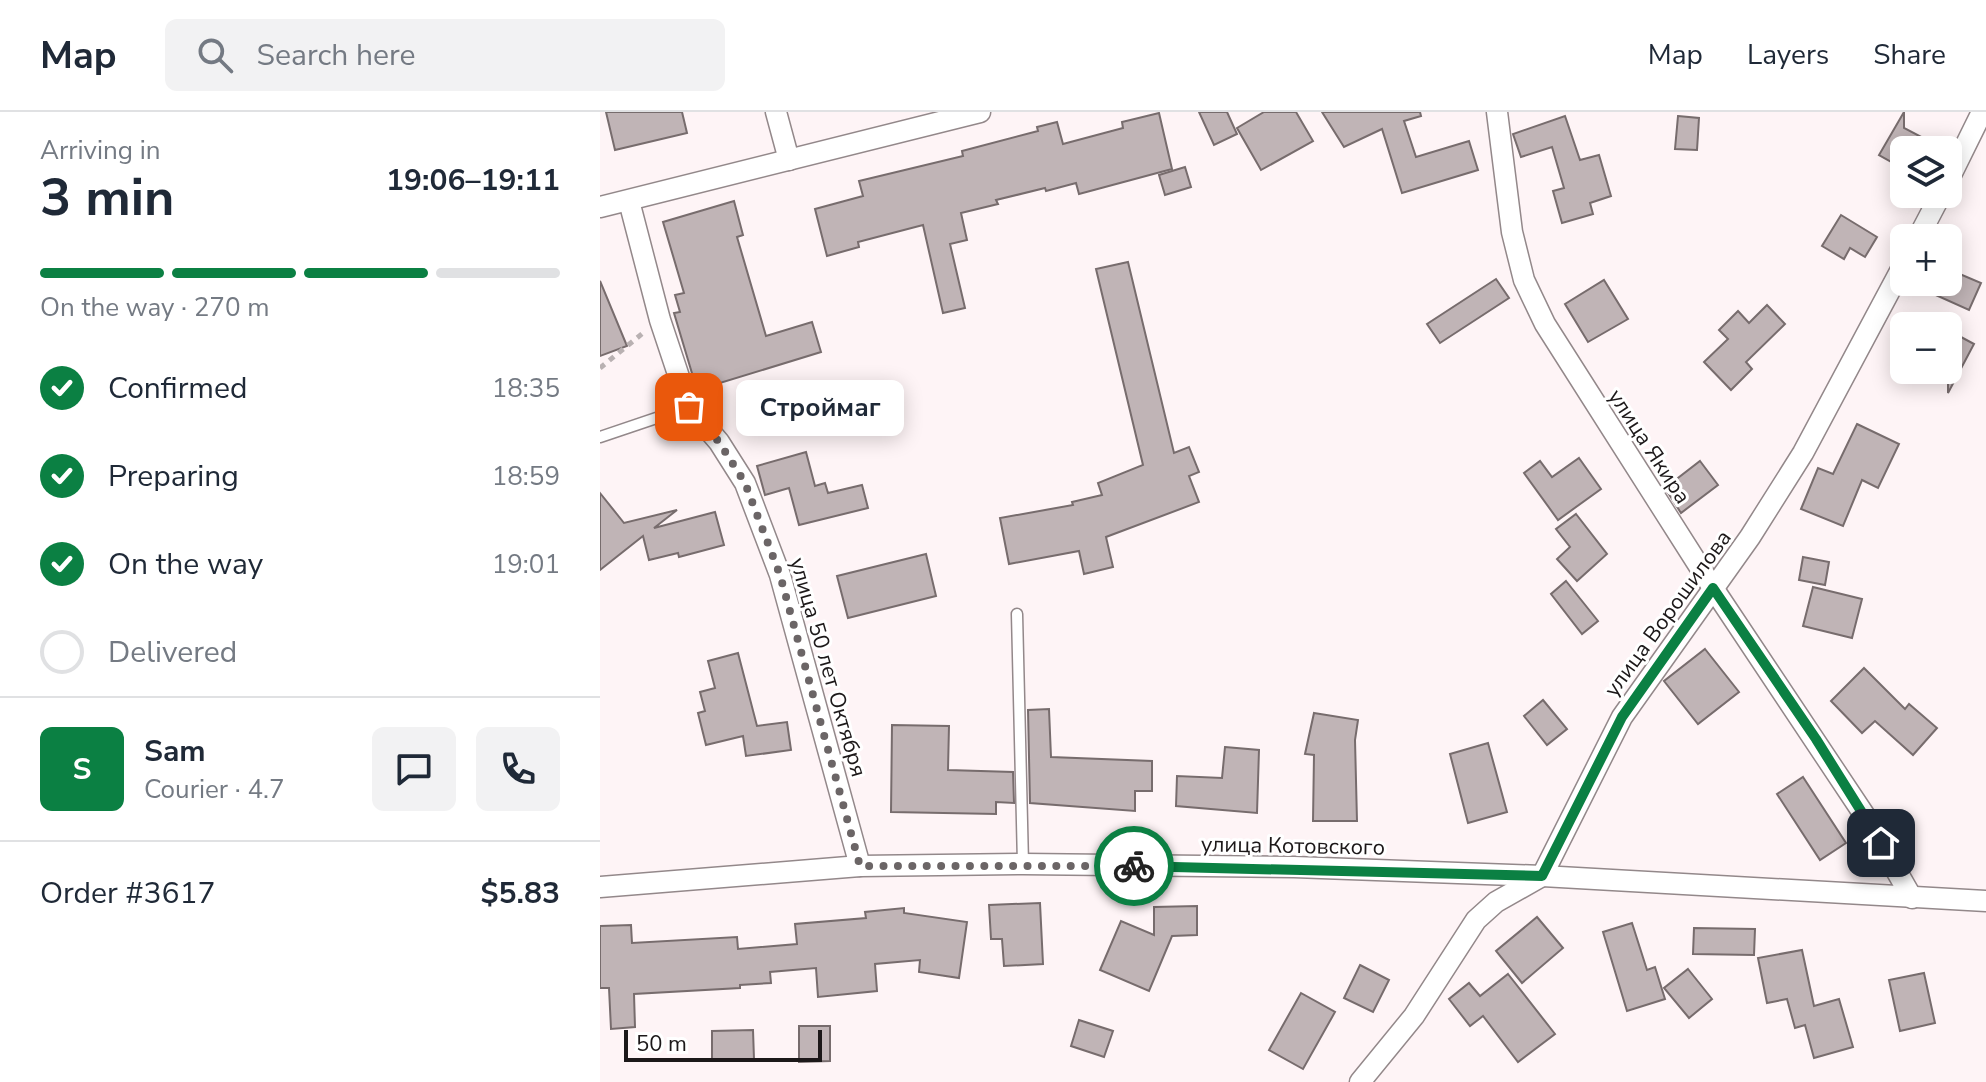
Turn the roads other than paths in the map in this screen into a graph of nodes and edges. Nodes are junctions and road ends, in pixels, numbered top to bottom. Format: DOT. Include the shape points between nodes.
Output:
graph roads {
  1 [pos="776,112"];
  2 [pos="980,112"];
  3 [pos="1497,112"];
  4 [pos="1982,112"];
  5 [pos="1962,153"];
  6 [pos="789,160"];
  7 [pos="629,201"];
  8 [pos="600,207"];
  9 [pos="1890,290"];
  10 [pos="689,407"];
  11 [pos="600,437"];
  12 [pos="1713,588"];
  13 [pos="1017,614"];
  14 [pos="1023,864"];
  15 [pos="860,866"];
  16 [pos="1542,876"];
  17 [pos="600,887"];
  18 [pos="1912,898"];
  19 [pos="1986,901"];
  20 [pos="1360,1082"];
  1 -- 6 [label="street"];
  2 -- 6 [label="street"];
  3 -- 12 [label="street, улица Якира" via="1512,232 1524,280 1545,324"];
  4 -- 5 [label="street"];
  6 -- 7 [label="street"];
  7 -- 8 [label="street"];
  7 -- 10 [label="street, улица 50 лет Октября"];
  9 -- 12 [label="street, улица Ворошилова" via="1803,453"];
  10 -- 11 [label="lane"];
  10 -- 15 [label="street, улица 50 лет Октября" via="745,483 780,575"];
  12 -- 16 [label="street, улица Ворошилова" via="1622,717"];
  12 -- 18 [label="street, улица Якира" via="1857,803"];
  13 -- 14 [label="lane"];
  14 -- 15 [label="street, улица Котовского"];
  14 -- 16 [label="street, улица Котовского"];
  15 -- 17 [label="street, улица Котовского"];
  16 -- 18 [label="street, улица Котовского"];
  16 -- 20 [label="street" via="1476,920 1414,1016"];
  18 -- 19 [label="street, улица Котовского"];
}
